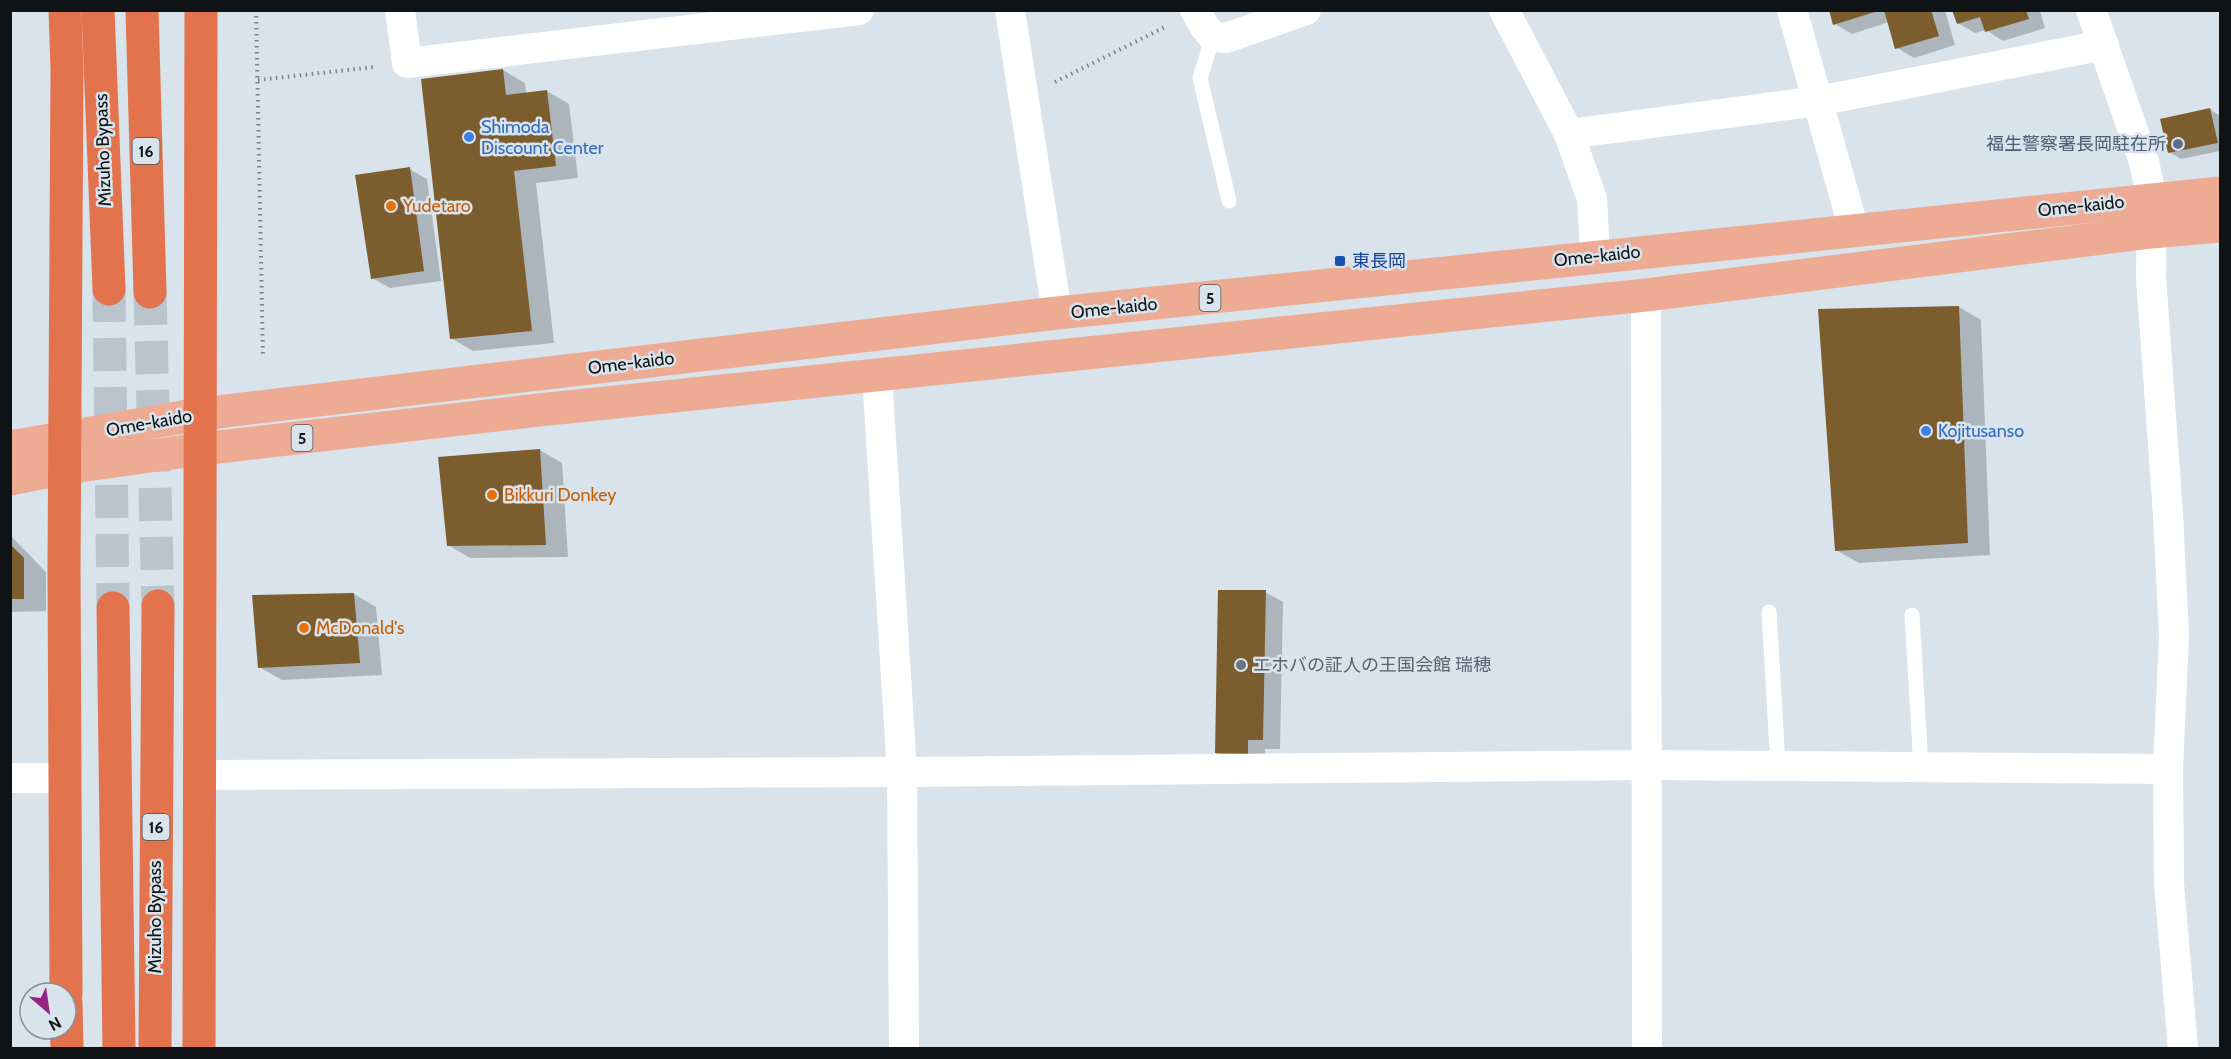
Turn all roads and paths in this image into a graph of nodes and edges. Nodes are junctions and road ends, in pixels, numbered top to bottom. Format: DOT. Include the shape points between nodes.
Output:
graph roads {
  1 [pos="65,10"];
  2 [pos="98,10"];
  3 [pos="142,10"];
  4 [pos="201,10"];
  5 [pos="256,10"];
  6 [pos="400,10"];
  7 [pos="859,10"];
  8 [pos="1010,10"];
  9 [pos="1195,10"];
  10 [pos="1306,10"];
  11 [pos="1504,10"];
  12 [pos="1792,10"];
  13 [pos="2094,11"];
  14 [pos="1166,18"];
  15 [pos="1213,37"];
  16 [pos="2104,45"];
  17 [pos="407,63"];
  18 [pos="258,80"];
  19 [pos="1049,85"];
  20 [pos="1818,101"];
  21 [pos="1569,134"];
  22 [pos="2220,193"];
  23 [pos="2152,199"];
  24 [pos="1229,201"];
  25 [pos="2220,226"];
  26 [pos="1854,230"];
  27 [pos="2151,232"];
  28 [pos="1595,256"];
  29 [pos="109,289"];
  30 [pos="150,292"];
  31 [pos="1646,295"];
  32 [pos="1057,313"];
  33 [pos="263,358"];
  34 [pos="877,375"];
  35 [pos="200,414"];
  36 [pos="10,447"];
  37 [pos="201,449"];
  38 [pos="66,453"];
  39 [pos="10,479"];
  40 [pos="158,606"];
  41 [pos="113,608"];
  42 [pos="1769,612"];
  43 [pos="1912,615"];
  44 [pos="1646,765"];
  45 [pos="1778,766"];
  46 [pos="1921,767"];
  47 [pos="2168,769"];
  48 [pos="902,772"];
  49 [pos="200,775"];
  50 [pos="10,778"];
  51 [pos="64,778"];
  52 [pos="66,981"];
  53 [pos="119,1048"];
  54 [pos="155,1048"];
  55 [pos="199,1048"];
  56 [pos="904,1048"];
  57 [pos="1647,1048"];
  58 [pos="2183,1048"];
  1 -- 38 [label="highway"];
  2 -- 29 [label="highway, Mizuho Bypass"];
  3 -- 30 [label="highway, 16"];
  4 -- 35 [label="highway"];
  5 -- 18 [label="path"];
  6 -- 17 [label="street"];
  7 -- 17 [label="street"];
  8 -- 32 [label="street"];
  9 -- 15 [label="street"];
  10 -- 15 [label="street" via="1226,38"];
  11 -- 21 [label="street"];
  12 -- 20 [label="street"];
  13 -- 16 [label="street"];
  14 -- 19 [label="path" via="1169,25"];
  15 -- 24 [label="lane" via="1200,78"];
  16 -- 20 [label="street"];
  16 -- 23 [label="street" via="2144,162"];
  17 -- 18 [label="path"];
  18 -- 33 [label="path"];
  20 -- 21 [label="street"];
  20 -- 26 [label="street"];
  21 -- 28 [label="street" via="1592,200"];
  22 -- 23 [label="main road, Ome-kaido / 5"];
  23 -- 26 [label="main road, Ome-kaido / 5"];
  23 -- 27 [label="street"];
  25 -- 27 [label="main road, Ome-kaido / 5"];
  26 -- 28 [label="main road, Ome-kaido / 5"];
  27 -- 31 [label="main road, Ome-kaido / 5"];
  27 -- 47 [label="street" via="2174,635"];
  28 -- 32 [label="main road, Ome-kaido / 5"];
  31 -- 34 [label="main road, Ome-kaido / 5"];
  31 -- 44 [label="street"];
  32 -- 35 [label="main road, Ome-kaido / 5"];
  34 -- 37 [label="main road, Ome-kaido / 5"];
  34 -- 48 [label="street"];
  35 -- 37 [label="highway"];
  35 -- 38 [label="main road, Ome-kaido / 5"];
  36 -- 38 [label="main road, Ome-kaido / 5"];
  37 -- 38 [label="main road, Ome-kaido / 5"];
  37 -- 49 [label="highway"];
  38 -- 39 [label="main road, Ome-kaido / 5"];
  38 -- 51 [label="highway"];
  40 -- 54 [label="highway, Mizuho Bypass / 16"];
  41 -- 53 [label="highway, Mizuho Bypass / 16"];
  42 -- 45 [label="lane"];
  43 -- 46 [label="lane"];
  44 -- 45 [label="street"];
  44 -- 48 [label="street"];
  44 -- 57 [label="street"];
  45 -- 46 [label="street"];
  46 -- 47 [label="street"];
  47 -- 58 [label="street" via="2169,884"];
  48 -- 49 [label="street"];
  48 -- 56 [label="street"];
  49 -- 55 [label="highway"];
  50 -- 51 [label="street"];
  51 -- 52 [label="highway"];
}
